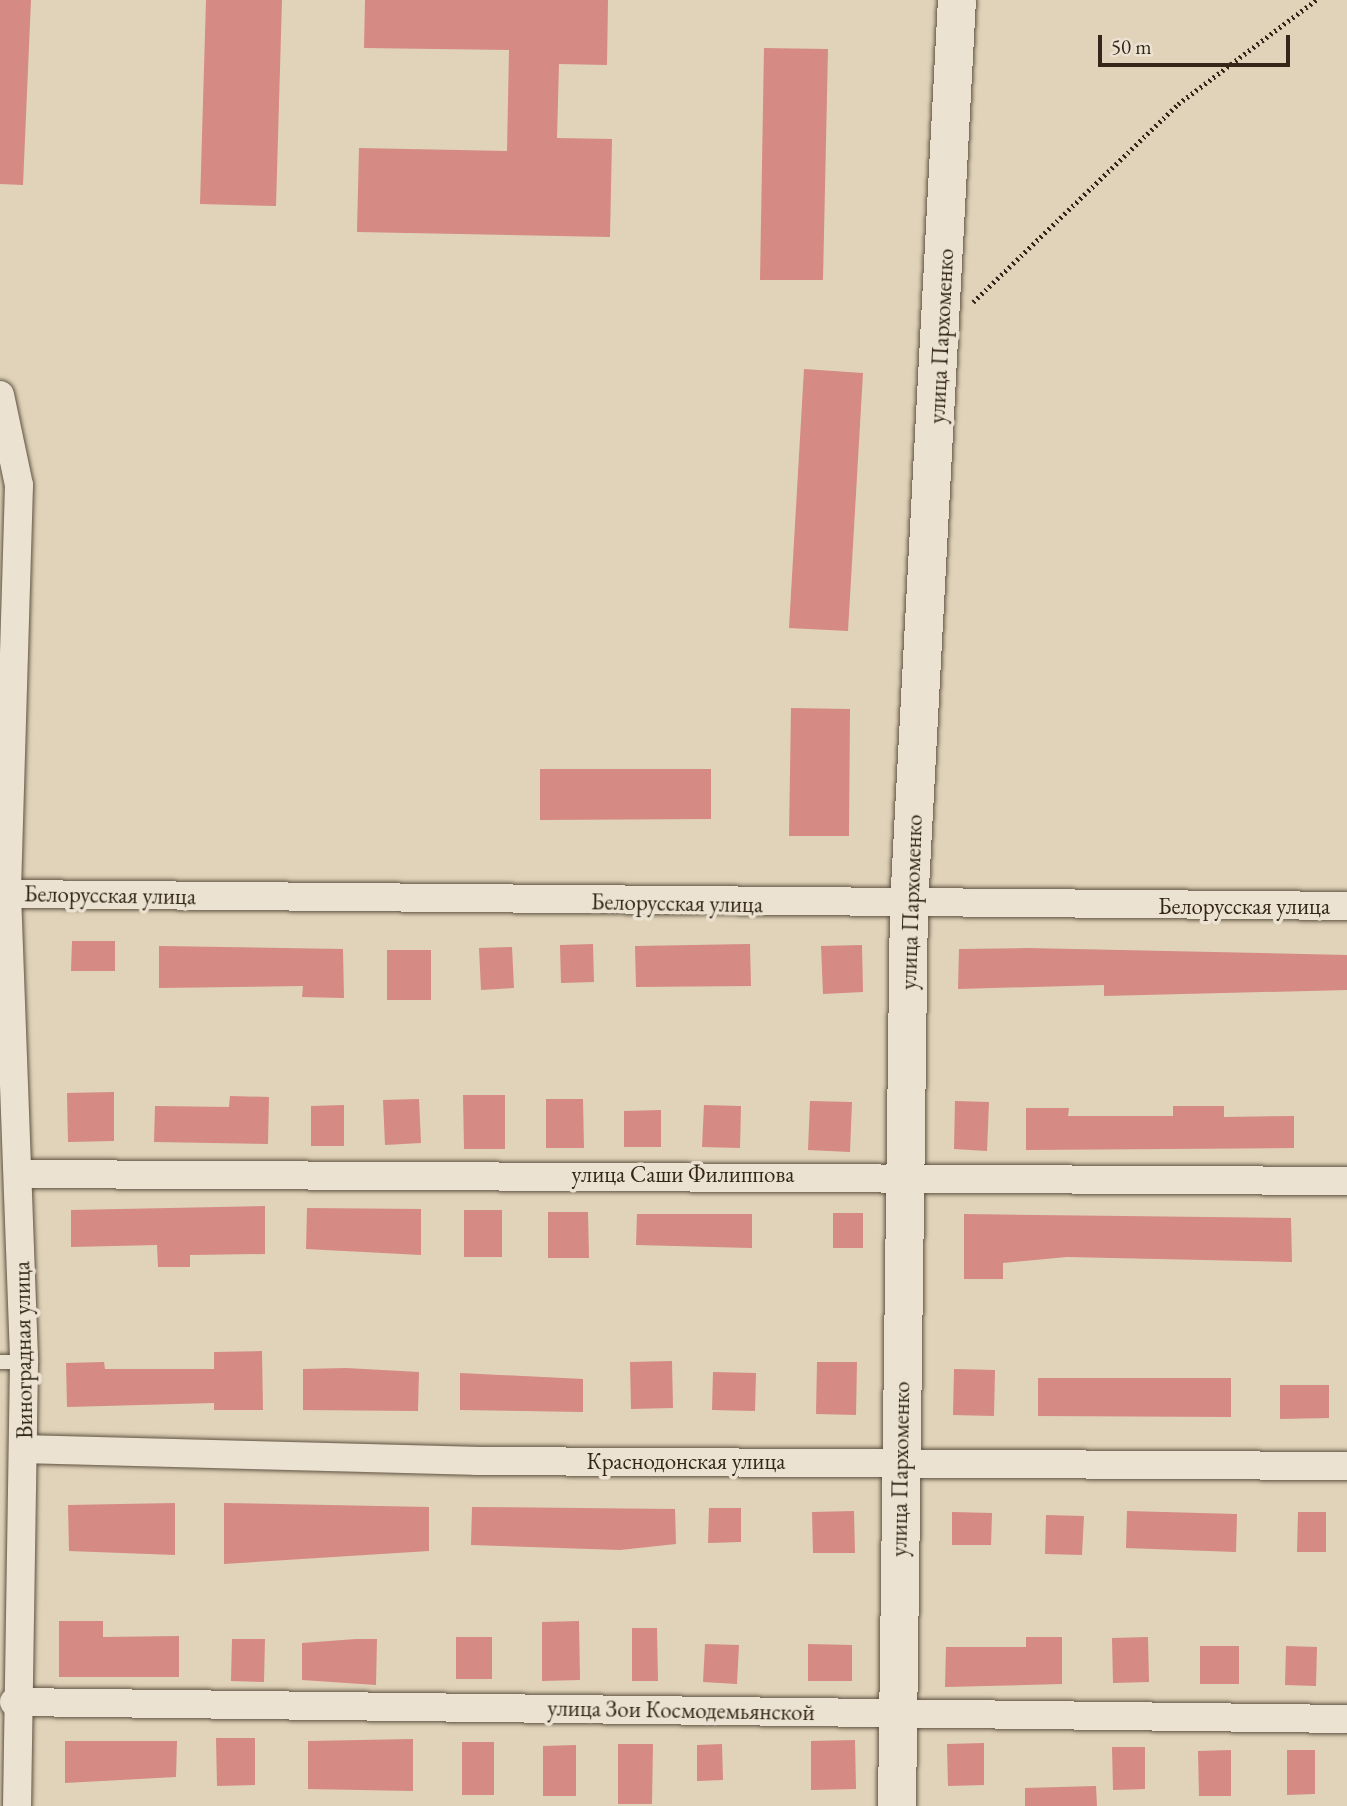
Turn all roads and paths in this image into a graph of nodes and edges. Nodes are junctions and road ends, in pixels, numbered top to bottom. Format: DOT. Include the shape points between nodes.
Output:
graph roads {
  1 [pos="957,0"];
  2 [pos="1316,0"];
  3 [pos="942,332"];
  4 [pos="0,395"];
  5 [pos="4,794"];
  6 [pos="6,894"];
  7 [pos="909,906"];
  8 [pos="1347,906"];
  9 [pos="20,1174"];
  10 [pos="904,1174"];
  11 [pos="1347,1181"];
  12 [pos="12,1362"];
  13 [pos="25,1449"];
  14 [pos="900,1462"];
  15 [pos="1347,1466"];
  16 [pos="15,1702"];
  17 [pos="898,1713"];
  18 [pos="1347,1719"];
  19 [pos="17,1806"];
  20 [pos="897,1806"];
  1 -- 3 [label="street, улица Пархоменко"];
  2 -- 3 [label="path" via="1178,104"];
  3 -- 7 [label="street, улица Пархоменко"];
  4 -- 5 [label="street, Виноградная улица" via="19,485"];
  5 -- 6 [label="street, Виноградная улица"];
  6 -- 7 [label="street, Белорусская улица"];
  6 -- 9 [label="street, Виноградная улица"];
  7 -- 8 [label="street, Белорусская улица"];
  7 -- 10 [label="street, улица Пархоменко"];
  9 -- 10 [label="street, улица Саши Филиппова"];
  9 -- 12 [label="street, Виноградная улица"];
  10 -- 11 [label="street, улица Саши Филиппова"];
  10 -- 14 [label="street, улица Пархоменко"];
  12 -- 13 [label="street, Виноградная улица"];
  13 -- 14 [label="street, Краснодонская улица" via="477,1461"];
  13 -- 16 [label="street, Виноградная улица"];
  14 -- 15 [label="street, Краснодонская улица"];
  14 -- 17 [label="street, улица Пархоменко"];
  16 -- 17 [label="street, улица Зои Космодемьянской"];
  16 -- 19 [label="street, Виноградная улица"];
  17 -- 18 [label="street, улица Зои Космодемьянской"];
  17 -- 20 [label="street, улица Пархоменко"];
}
